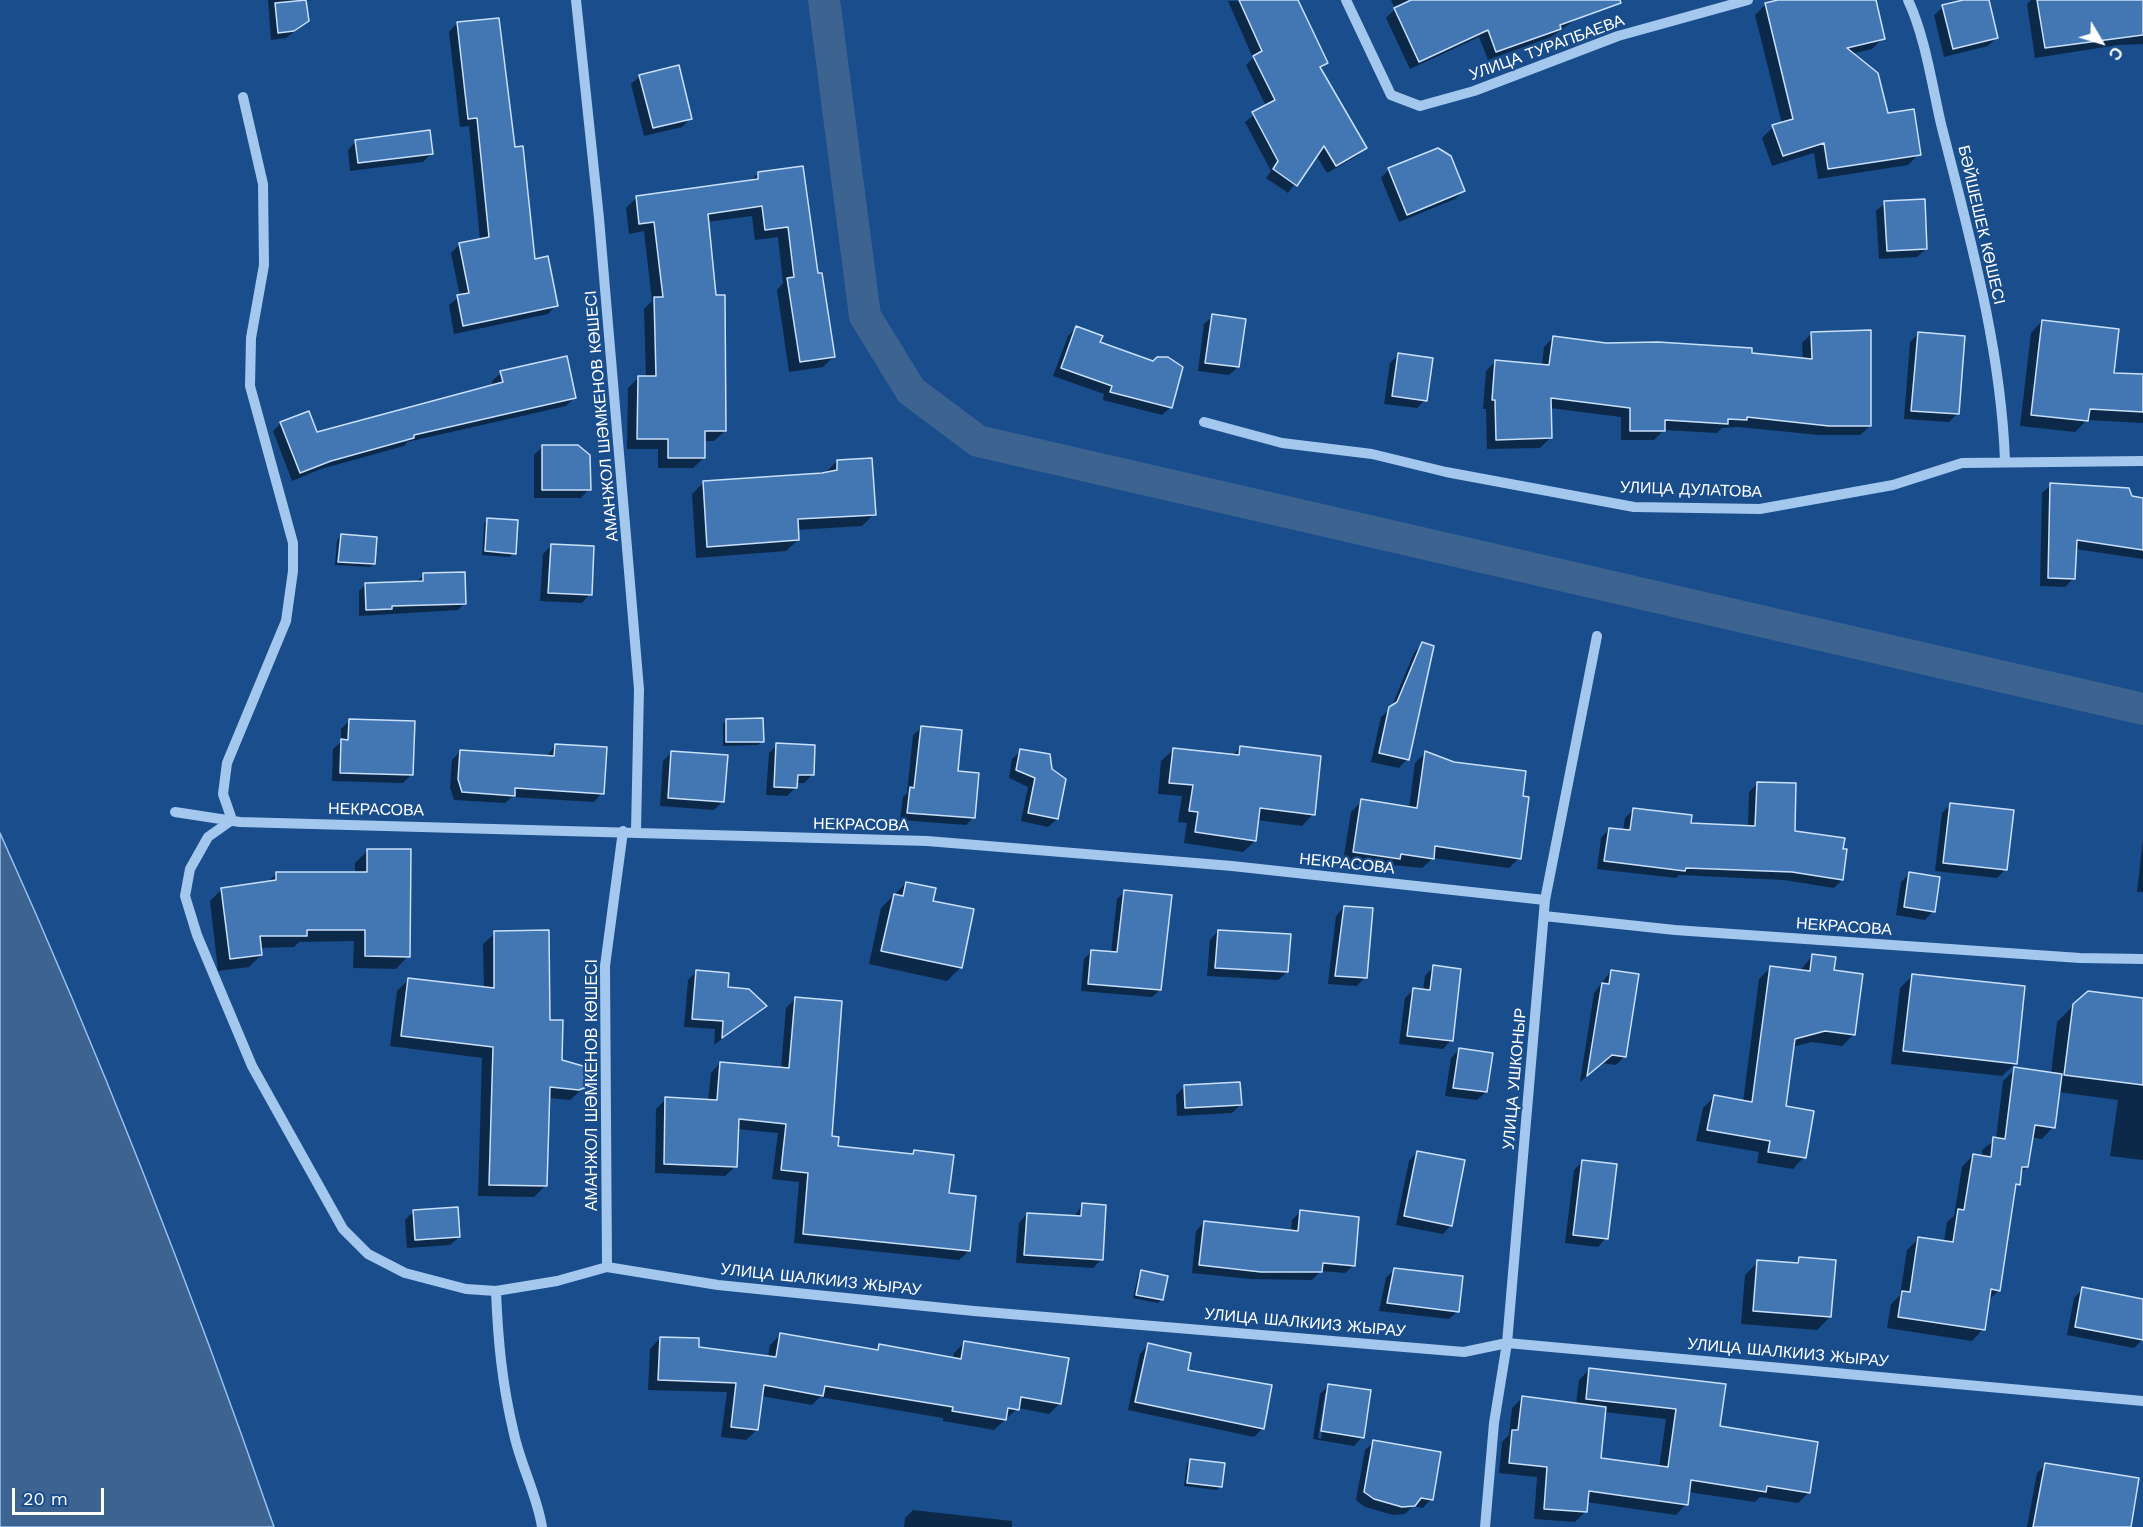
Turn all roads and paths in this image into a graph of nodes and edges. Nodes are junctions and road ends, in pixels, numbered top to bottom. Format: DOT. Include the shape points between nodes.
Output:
graph roads {
  1 [pos="576,0"];
  2 [pos="1346,0"];
  3 [pos="1748,0"];
  4 [pos="1908,0"];
  5 [pos="243,97"];
  6 [pos="1204,422"];
  7 [pos="2005,461"];
  8 [pos="2143,461"];
  9 [pos="1598,636"];
  10 [pos="175,812"];
  11 [pos="232,820"];
  12 [pos="623,831"];
  13 [pos="636,831"];
  14 [pos="1545,900"];
  15 [pos="1544,916"];
  16 [pos="2143,960"];
  17 [pos="607,1268"];
  18 [pos="496,1291"];
  19 [pos="1507,1343"];
  20 [pos="2143,1401"];
  21 [pos="542,1527"];
  22 [pos="1485,1527"];
  1 -- 13 [label="street, АМАНЖОЛ ШӘМКЕНОВ КӨШЕСІ" via="637,655"];
  2 -- 3 [label="street, УЛИЦА ТУРАПБАЕВА" via="1391,95 1420,106 1474,91 1618,36"];
  4 -- 7 [label="street, БӘЙШЕШЕК КӨШЕСІ" via="1953,170 1988,325 2004,425"];
  5 -- 11 [label="street" via="263,196 264,265 251,338 250,386 293,543 294,571 286,621 227,764 223,794"];
  6 -- 7 [label="street, УЛИЦА ДУЛАТОВА" via="1282,443 1372,454 1634,507 1760,509 1893,485 1962,463"];
  7 -- 8 [label="street, УЛИЦА ДУЛАТОВА"];
  9 -- 14 [label="street, УЛИЦА УШКОНЫР"];
  10 -- 11 [label="street, НЕКРАСОВА"];
  11 -- 12 [label="street, НЕКРАСОВА"];
  11 -- 18 [label="street, УЛИЦА ШАЛКИИЗ ЖЫРАУ" via="208,837 190,869 185,897 252,1066 343,1229 368,1254 405,1273 466,1289"];
  12 -- 13 [label="street, НЕКРАСОВА"];
  12 -- 17 [label="street, АМАНЖОЛ ШӘМКЕНОВ КӨШЕСІ" via="605,966"];
  13 -- 14 [label="street, НЕКРАСОВА" via="927,841 1232,866"];
  14 -- 15 [label="street, УЛИЦА УШКОНЫР"];
  15 -- 16 [label="street, НЕКРАСОВА" via="1687,931"];
  15 -- 19 [label="street, УЛИЦА УШКОНЫР"];
  17 -- 18 [label="street, УЛИЦА ШАЛКИИЗ ЖЫРАУ"];
  17 -- 19 [label="street, УЛИЦА ШАЛКИИЗ ЖЫРАУ" via="776,1291 1464,1352"];
  18 -- 21 [label="street" via="499,1360 514,1436"];
  19 -- 20 [label="street, УЛИЦА ШАЛКИИЗ ЖЫРАУ"];
  19 -- 22 [label="street, УЛИЦА УШКОНЫР" via="1494,1423"];
}
